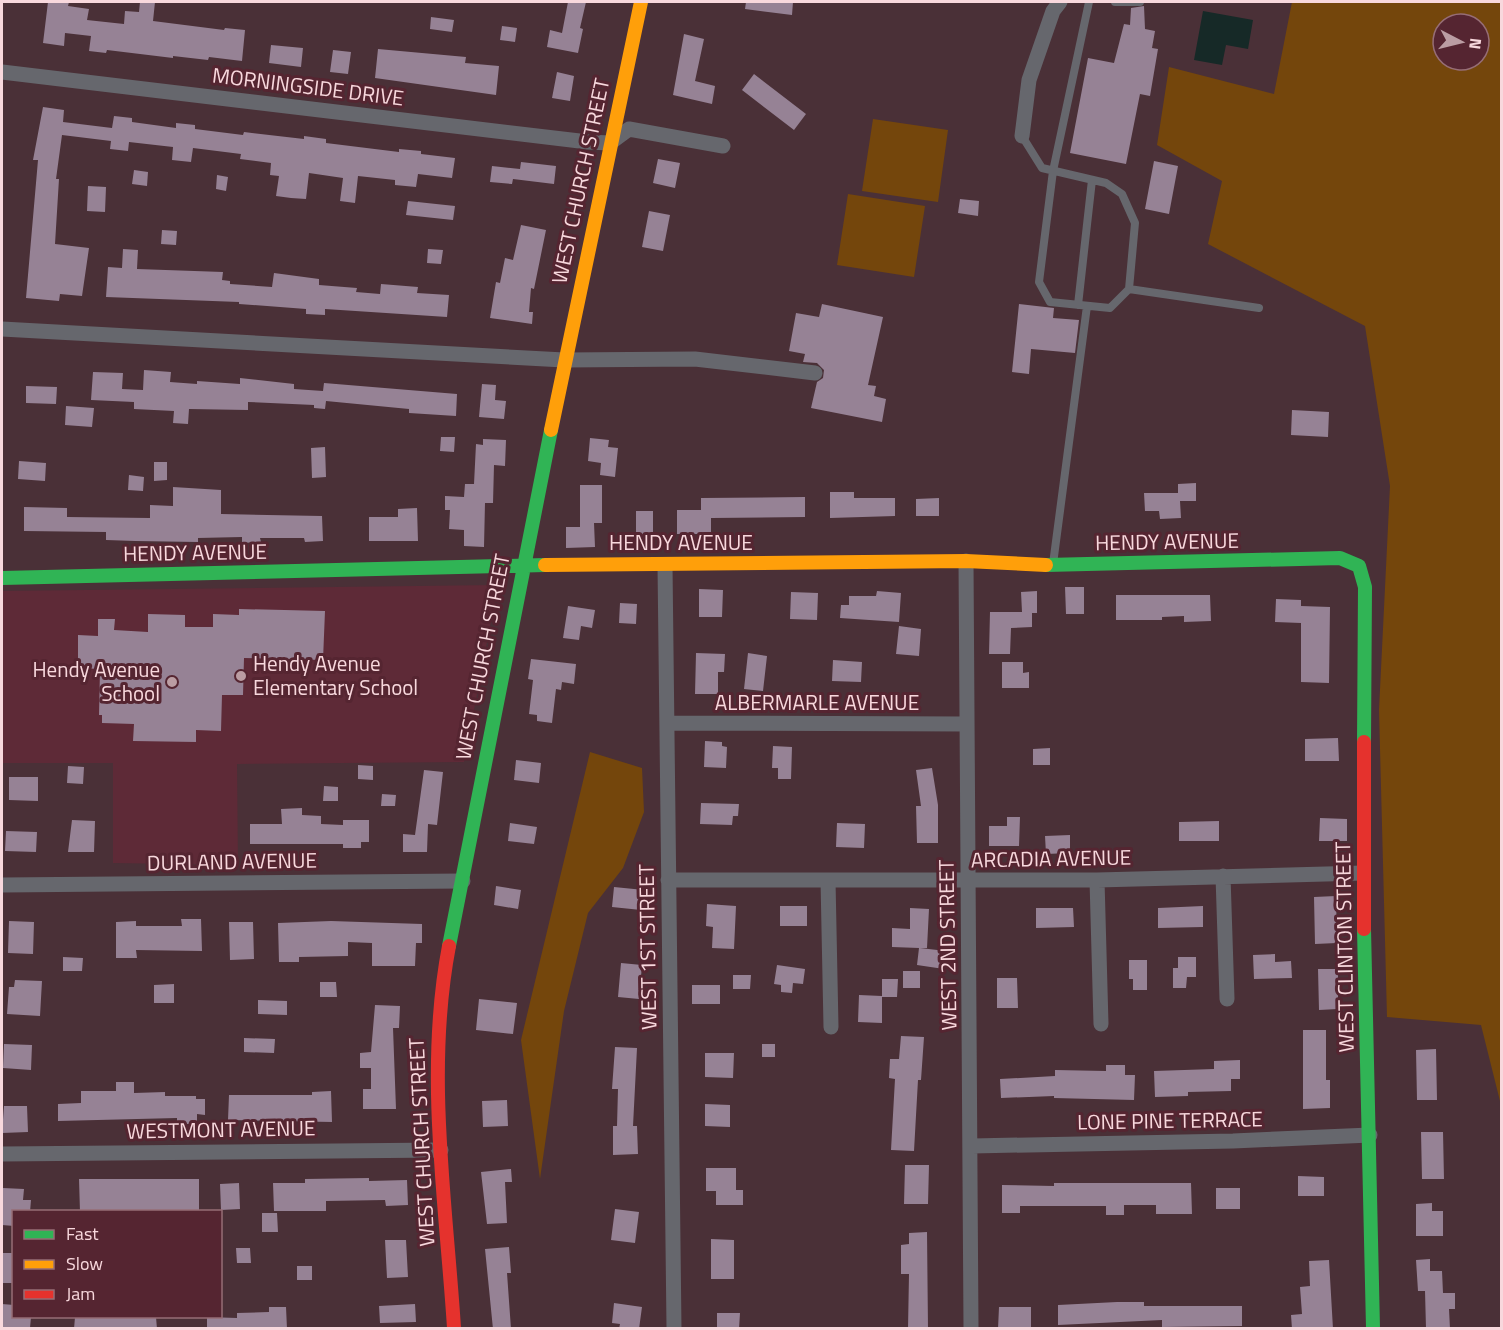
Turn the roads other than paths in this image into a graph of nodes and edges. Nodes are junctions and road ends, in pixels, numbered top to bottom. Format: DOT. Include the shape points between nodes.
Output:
graph roads {
  1 [pos="641,2"];
  2 [pos="1060,2"];
  3 [pos="1089,2"];
  4 [pos="1115,2"];
  5 [pos="1140,2"];
  6 [pos="2,72"];
  7 [pos="1022,136"];
  8 [pos="610,143"];
  9 [pos="723,146"];
  10 [pos="1053,171"];
  11 [pos="1092,180"];
  12 [pos="1129,289"];
  13 [pos="1078,305"];
  14 [pos="1087,306"];
  15 [pos="1259,308"];
  16 [pos="2,329"];
  17 [pos="564,360"];
  18 [pos="815,373"];
  19 [pos="966,561"];
  20 [pos="522,565"];
  21 [pos="665,565"];
  22 [pos="1053,566"];
  23 [pos="1359,566"];
  24 [pos="2,579"];
  25 [pos="668,723"];
  26 [pos="966,724"];
  27 [pos="1363,873"];
  28 [pos="1223,876"];
  29 [pos="668,880"];
  30 [pos="828,880"];
  31 [pos="1097,880"];
  32 [pos="463,881"];
  33 [pos="967,881"];
  34 [pos="2,885"];
  35 [pos="1227,999"];
  36 [pos="1101,1024"];
  37 [pos="831,1027"];
  38 [pos="1370,1135"];
  39 [pos="972,1146"];
  40 [pos="441,1150"];
  41 [pos="2,1154"];
  42 [pos="454,1329"];
  43 [pos="674,1329"];
  44 [pos="971,1329"];
  45 [pos="1373,1329"];
  1 -- 8 [label="street, WEST CHURCH STREET"];
  2 -- 7 [label="street" via="1053,11 1029,80"];
  3 -- 10 [label="lane"];
  4 -- 5 [label="lane"];
  6 -- 8 [label="street, MORNINGSIDE DRIVE"];
  7 -- 10 [label="lane" via="1042,168"];
  8 -- 9 [label="street" via="629,129"];
  8 -- 17 [label="street, WEST CHURCH STREET"];
  10 -- 11 [label="lane"];
  10 -- 13 [label="lane" via="1039,282 1050,302"];
  11 -- 12 [label="lane" via="1106,183 1122,194 1135,224"];
  11 -- 13 [label="lane"];
  12 -- 14 [label="lane" via="1110,308"];
  12 -- 15 [label="lane"];
  13 -- 14 [label="lane"];
  14 -- 22 [label="lane"];
  16 -- 17 [label="street"];
  17 -- 18 [label="street" via="694,359"];
  17 -- 20 [label="street, WEST CHURCH STREET"];
  19 -- 21 [label="street, HENDY AVENUE"];
  19 -- 22 [label="street, HENDY AVENUE"];
  19 -- 26 [label="street, WEST 2ND STREET"];
  20 -- 21 [label="street, HENDY AVENUE"];
  20 -- 24 [label="street, HENDY AVENUE"];
  20 -- 32 [label="street, WEST CHURCH STREET"];
  21 -- 25 [label="street, WEST 1ST STREET"];
  22 -- 23 [label="street, HENDY AVENUE" via="1340,558"];
  23 -- 27 [label="street, WEST CLINTON STREET" via="1365,598"];
  25 -- 26 [label="street, ALBERMARLE AVENUE"];
  25 -- 29 [label="street, WEST 1ST STREET"];
  26 -- 33 [label="street, WEST 2ND STREET"];
  27 -- 28 [label="street, ARCADIA AVENUE"];
  27 -- 38 [label="street, WEST CLINTON STREET"];
  28 -- 31 [label="street, ARCADIA AVENUE"];
  28 -- 35 [label="street"];
  29 -- 30 [label="street, ARCADIA AVENUE"];
  29 -- 43 [label="street, WEST 1ST STREET"];
  30 -- 33 [label="street, ARCADIA AVENUE"];
  30 -- 37 [label="street"];
  31 -- 33 [label="street, ARCADIA AVENUE"];
  31 -- 36 [label="street"];
  32 -- 34 [label="street, DURLAND AVENUE"];
  32 -- 40 [label="street, WEST CHURCH STREET" via="440,993 436,1057"];
  33 -- 39 [label="street, WEST 2ND STREET"];
  38 -- 39 [label="street, LONE PINE TERRACE"];
  38 -- 45 [label="street, WEST CLINTON STREET"];
  39 -- 44 [label="street, WEST 2ND STREET"];
  40 -- 41 [label="street, WESTMONT AVENUE"];
  40 -- 42 [label="street, WEST CHURCH STREET"];
}
